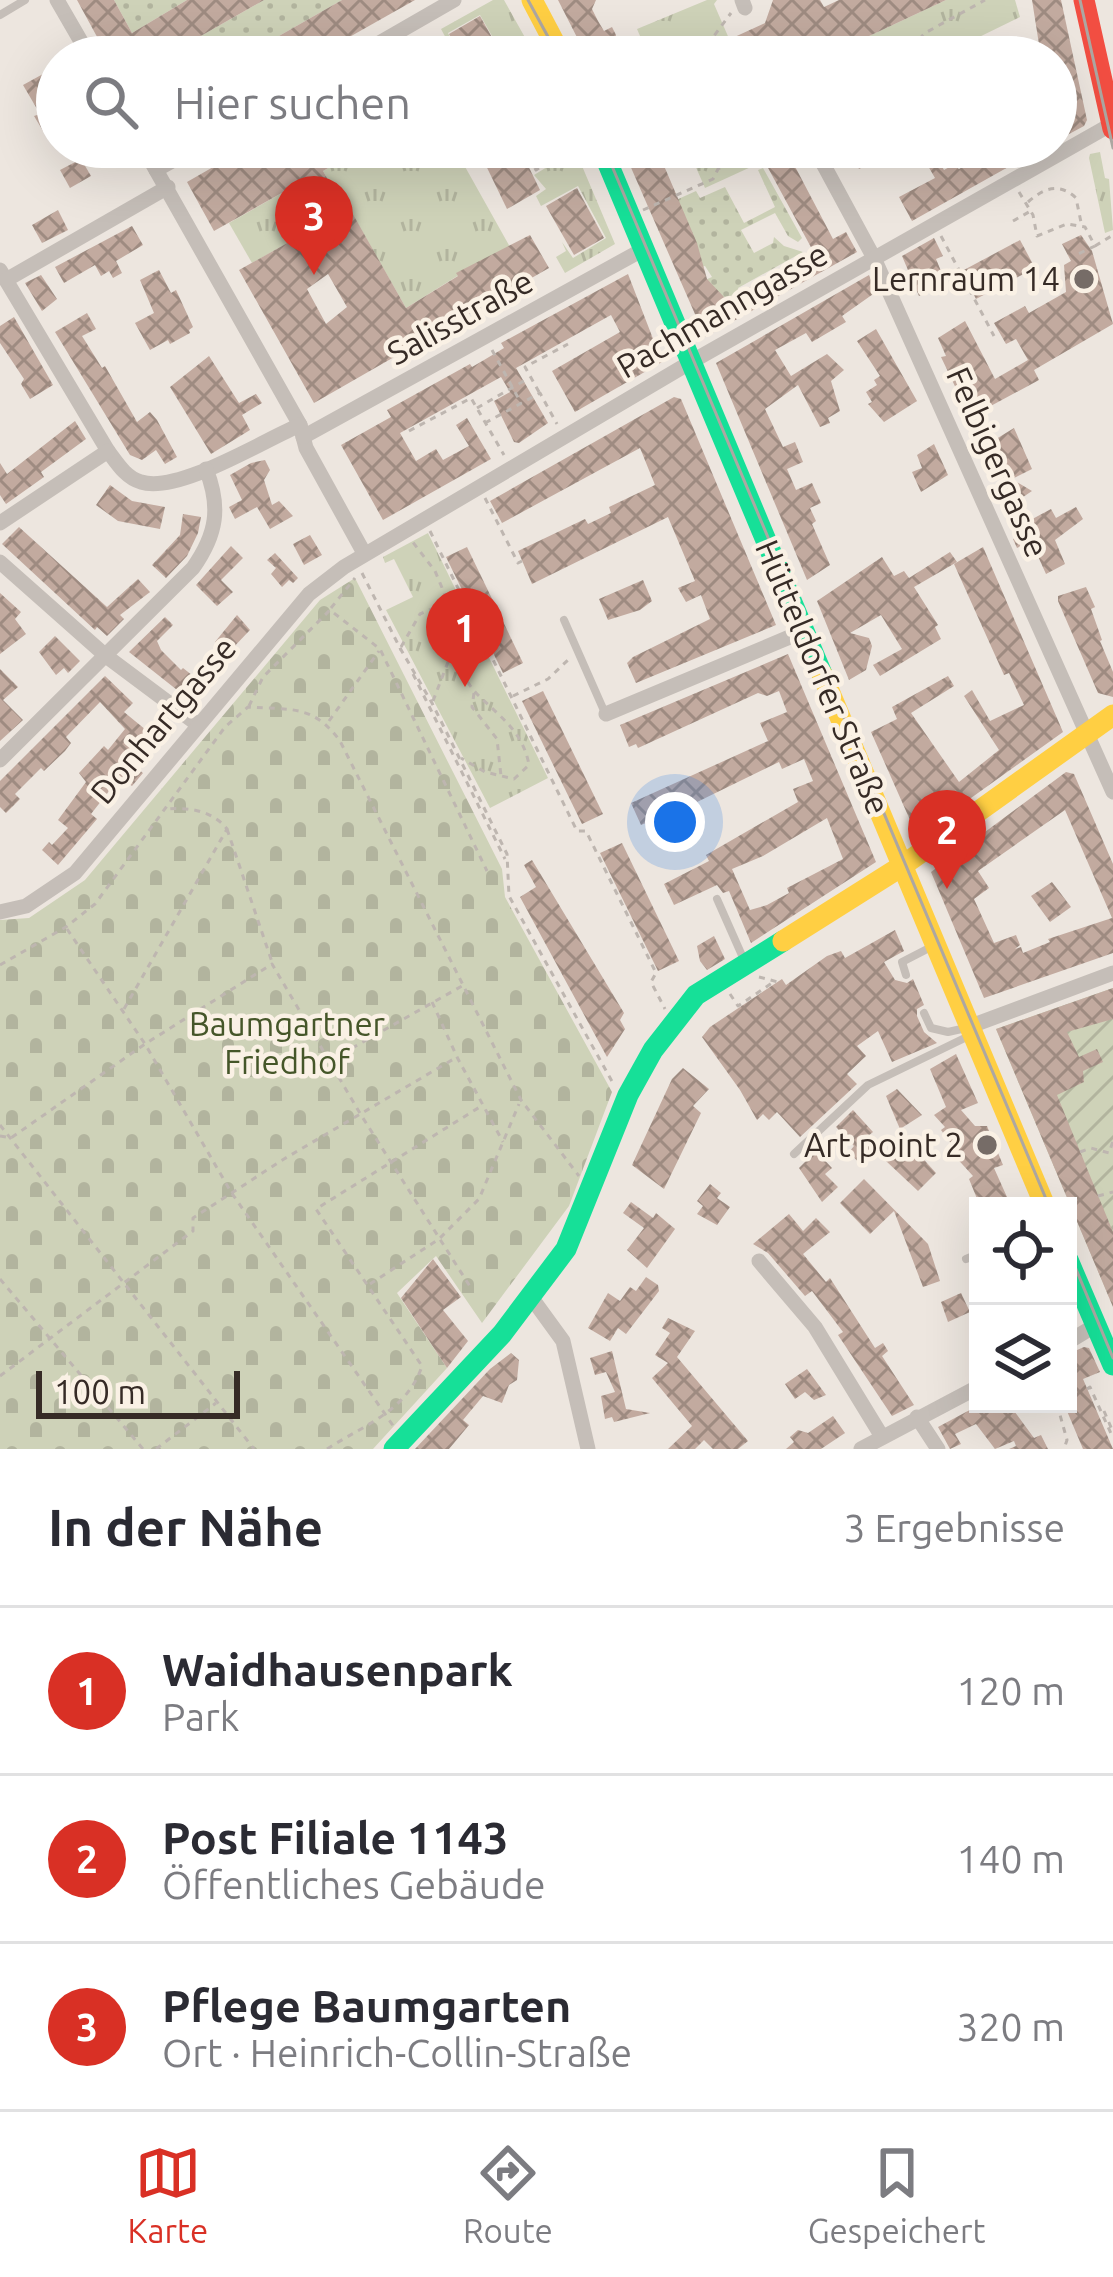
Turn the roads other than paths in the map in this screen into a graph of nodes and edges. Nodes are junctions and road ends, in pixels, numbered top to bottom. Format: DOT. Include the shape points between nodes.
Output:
graph roads {
  1 [pos="25,0"];
  2 [pos="57,0"];
  3 [pos="454,0"];
  4 [pos="532,0"];
  5 [pos="1084,0"];
  6 [pos="0,16"];
  7 [pos="78,36"];
  8 [pos="391,36"];
  9 [pos="551,36"];
  10 [pos="1113,126"];
  11 [pos="1077,145"];
  12 [pos="160,168"];
  13 [pos="610,168"];
  14 [pos="825,168"];
  15 [pos="1035,168"];
  16 [pos="156,170"];
  17 [pos="168,187"];
  18 [pos="644,249"];
  19 [pos="874,259"];
  20 [pos="3,275"];
  21 [pos="691,362"];
  22 [pos="302,431"];
  23 [pos="108,451"];
  24 [pos="206,469"];
  25 [pos="0,523"];
  26 [pos="364,554"];
  27 [pos="0,562"];
  28 [pos="564,620"];
  29 [pos="804,631"];
  30 [pos="106,656"];
  31 [pos="606,715"];
  32 [pos="1113,715"];
  33 [pos="196,724"];
  34 [pos="1088,734"];
  35 [pos="0,760"];
  36 [pos="1113,792"];
  37 [pos="902,866"];
  38 [pos="717,899"];
  39 [pos="0,912"];
  40 [pos="936,944"];
  41 [pos="745,962"];
  42 [pos="1113,974"];
  43 [pos="906,975"];
  44 [pos="923,1013"];
  45 [pos="972,1030"];
  46 [pos="794,1154"];
  47 [pos="1042,1197"];
  48 [pos="969,1258"];
  49 [pos="966,1259"];
  50 [pos="759,1261"];
  51 [pos="1077,1275"];
  52 [pos="531,1297"];
  53 [pos="1104,1319"];
  54 [pos="1077,1336"];
  55 [pos="1113,1365"];
  56 [pos="969,1391"];
  57 [pos="917,1417"];
  58 [pos="881,1436"];
  59 [pos="400,1443"];
  60 [pos="588,1449"];
  61 [pos="861,1449"];
  62 [pos="938,1449"];
  1 -- 6 [label="lane"];
  2 -- 7 [label="street"];
  3 -- 8 [label="street"];
  4 -- 9 [label="main road"];
  5 -- 10 [label="main road"];
  10 -- 11 [label="street, Pachmanngasse"];
  12 -- 16 [label="street"];
  13 -- 18 [label="main road, Hütteldorfer Straße"];
  14 -- 19 [label="street, Felbigergasse"];
  15 -- 19 [label="street, Pachmanngasse"];
  16 -- 17 [label="street"];
  17 -- 20 [label="street"];
  17 -- 22 [label="street"];
  18 -- 21 [label="main road, Hütteldorfer Straße"];
  18 -- 22 [label="street, Salisstraße"];
  19 -- 21 [label="street, Pachmanngasse"];
  19 -- 34 [label="street, Felbigergasse"];
  20 -- 23 [label="street"];
  21 -- 26 [label="street, Pachmanngasse"];
  21 -- 29 [label="main road, Hütteldorfer Straße"];
  22 -- 24 [label="street, Salisstraße"];
  22 -- 26 [label="street"];
  23 -- 24 [label="street, Salisstraße" via="138,482 159,485"];
  23 -- 25 [label="street"];
  24 -- 30 [label="street" via="217,506 204,552"];
  26 -- 33 [label="street, Donhartgasse" via="309,594"];
  27 -- 30 [label="street"];
  28 -- 31 [label="lane"];
  29 -- 31 [label="street"];
  29 -- 37 [label="main road, Hütteldorfer Straße"];
  30 -- 33 [label="street"];
  30 -- 35 [label="street"];
  32 -- 34 [label="main road"];
  33 -- 39 [label="street, Donhartgasse" via="75,873 26,906"];
  34 -- 36 [label="street, Felbigergasse"];
  34 -- 37 [label="main road"];
  37 -- 40 [label="main road, Hütteldorfer Straße"];
  37 -- 41 [label="main road"];
  38 -- 41 [label="lane"];
  40 -- 43 [label="lane" via="902,962"];
  40 -- 45 [label="main road, Hütteldorfer Straße"];
  41 -- 52 [label="main road" via="672,1022 628,1095 566,1249"];
  42 -- 45 [label="street"];
  44 -- 45 [label="lane" via="931,1028"];
  45 -- 46 [label="lane" via="868,1085"];
  45 -- 47 [label="main road, Hütteldorfer Straße"];
  48 -- 49 [label="lane"];
  50 -- 58 [label="street" via="814,1327"];
  51 -- 53 [label="main road"];
  52 -- 59 [label="main road"];
  52 -- 60 [label="street" via="563,1341"];
  53 -- 54 [label="street"];
  53 -- 55 [label="main road"];
  56 -- 57 [label="street"];
  57 -- 58 [label="street"];
  57 -- 62 [label="street"];
  58 -- 61 [label="street"];
}
